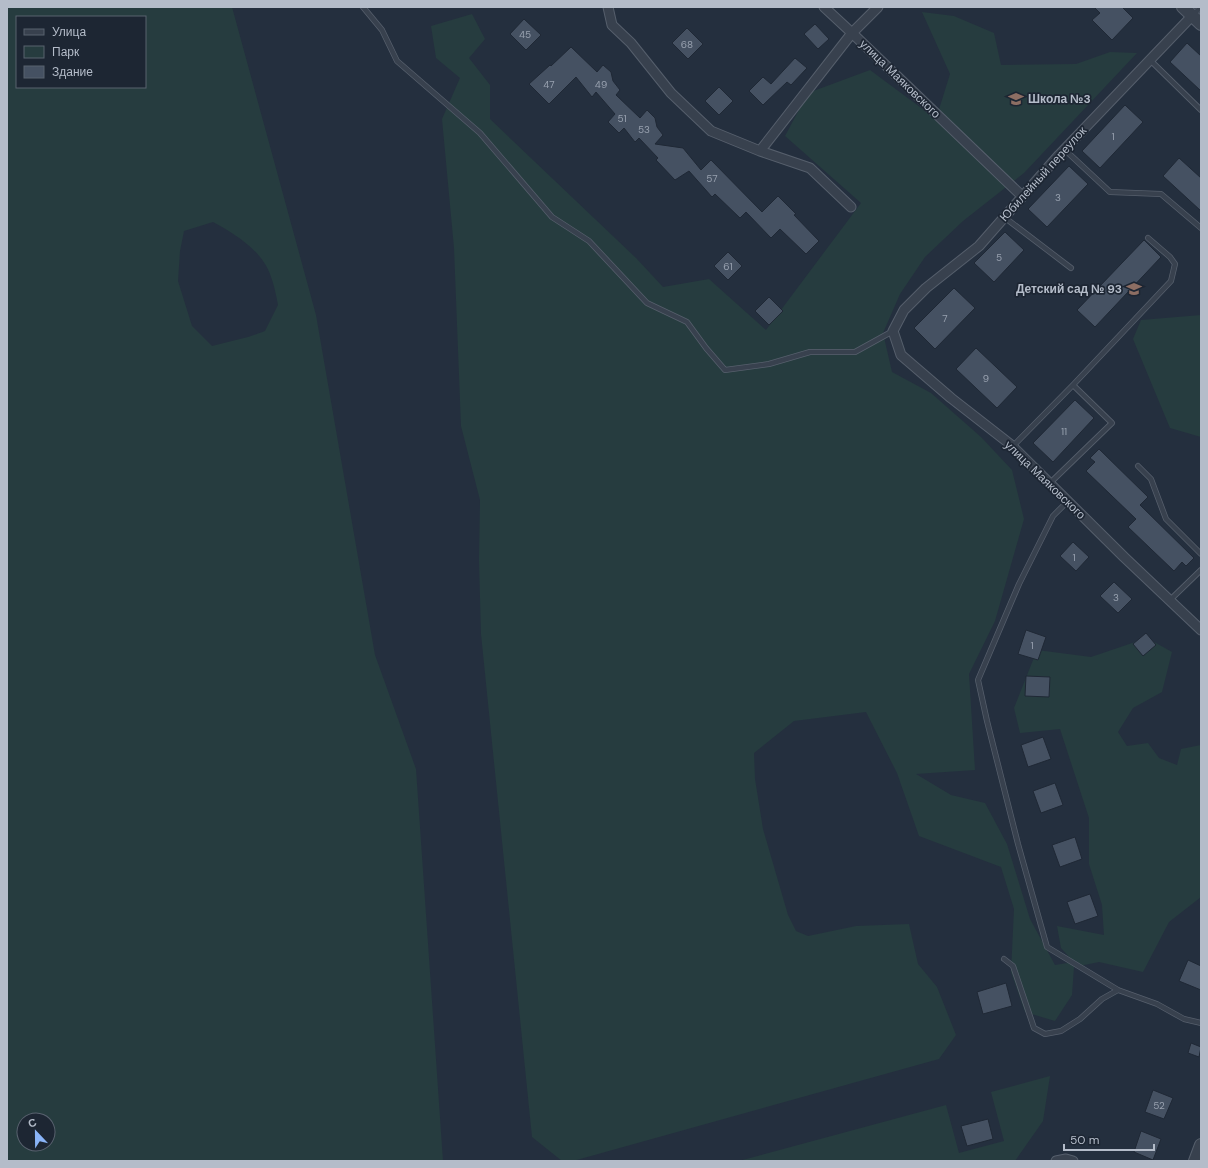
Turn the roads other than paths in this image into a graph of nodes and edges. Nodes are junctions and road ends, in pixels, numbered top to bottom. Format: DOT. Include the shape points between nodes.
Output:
graph roads {
  1 [pos="363,7"];
  2 [pos="608,7"];
  3 [pos="824,7"];
  4 [pos="878,7"];
  5 [pos="1183,7"];
  6 [pos="1201,7"];
  7 [pos="1197,20"];
  8 [pos="852,33"];
  9 [pos="1150,60"];
  10 [pos="1201,110"];
  11 [pos="1064,149"];
  12 [pos="760,151"];
  13 [pos="1022,196"];
  14 [pos="851,207"];
  15 [pos="1004,216"];
  16 [pos="1201,228"];
  17 [pos="1148,238"];
  18 [pos="1071,268"];
  19 [pos="893,330"];
  20 [pos="1073,385"];
  21 [pos="1013,446"];
  22 [pos="1138,466"];
  23 [pos="1050,483"];
  24 [pos="1068,501"];
  25 [pos="1201,554"];
  26 [pos="1201,570"];
  27 [pos="1170,600"];
  28 [pos="1201,630"];
  29 [pos="1004,959"];
  30 [pos="1118,990"];
  31 [pos="1201,1023"];
  32 [pos="1201,1145"];
  33 [pos="1056,1161"];
  34 [pos="1073,1161"];
  35 [pos="1195,1161"];
  1 -- 19 [label="lane" via="382,30 397,61 480,133 552,217 589,241 647,303 687,322 725,370 769,364 810,352 855,352"];
  2 -- 12 [label="street" via="612,25 631,43 671,93 712,131"];
  3 -- 8 [label="street"];
  4 -- 8 [label="street"];
  5 -- 7 [label="street"];
  6 -- 7 [label="lane"];
  7 -- 9 [label="street, Юбилейный переулок"];
  8 -- 12 [label="street, улица Маяковского"];
  8 -- 13 [label="street, улица Маяковского"];
  9 -- 10 [label="lane"];
  9 -- 11 [label="street, Юбилейный переулок"];
  11 -- 13 [label="street, Юбилейный переулок"];
  11 -- 16 [label="lane" via="1110,192 1161,194"];
  12 -- 14 [label="street" via="810,168"];
  13 -- 15 [label="street, Юбилейный переулок"];
  15 -- 18 [label="lane"];
  15 -- 19 [label="street, Юбилейный переулок" via="979,246 926,288 904,310"];
  17 -- 20 [label="lane" via="1170,256 1175,264 1170,280"];
  19 -- 21 [label="street, улица Маяковского" via="901,355"];
  20 -- 21 [label="lane"];
  20 -- 23 [label="lane" via="1112,423"];
  21 -- 23 [label="street, улица Маяковского"];
  22 -- 25 [label="lane" via="1151,479 1166,519"];
  23 -- 24 [label="street, улица Маяковского"];
  24 -- 27 [label="street, улица Маяковского"];
  24 -- 30 [label="lane" via="1053,516 1026,570 978,680 1018,844 1047,947"];
  26 -- 27 [label="lane"];
  27 -- 28 [label="street, улица Маяковского"];
  29 -- 30 [label="lane" via="1013,966 1034,1028 1045,1034 1060,1031 1080,1019 1102,999"];
  30 -- 31 [label="lane" via="1157,1004 1184,1019"];
  32 -- 35 [label="street"];
  33 -- 34 [label="street"];
}
